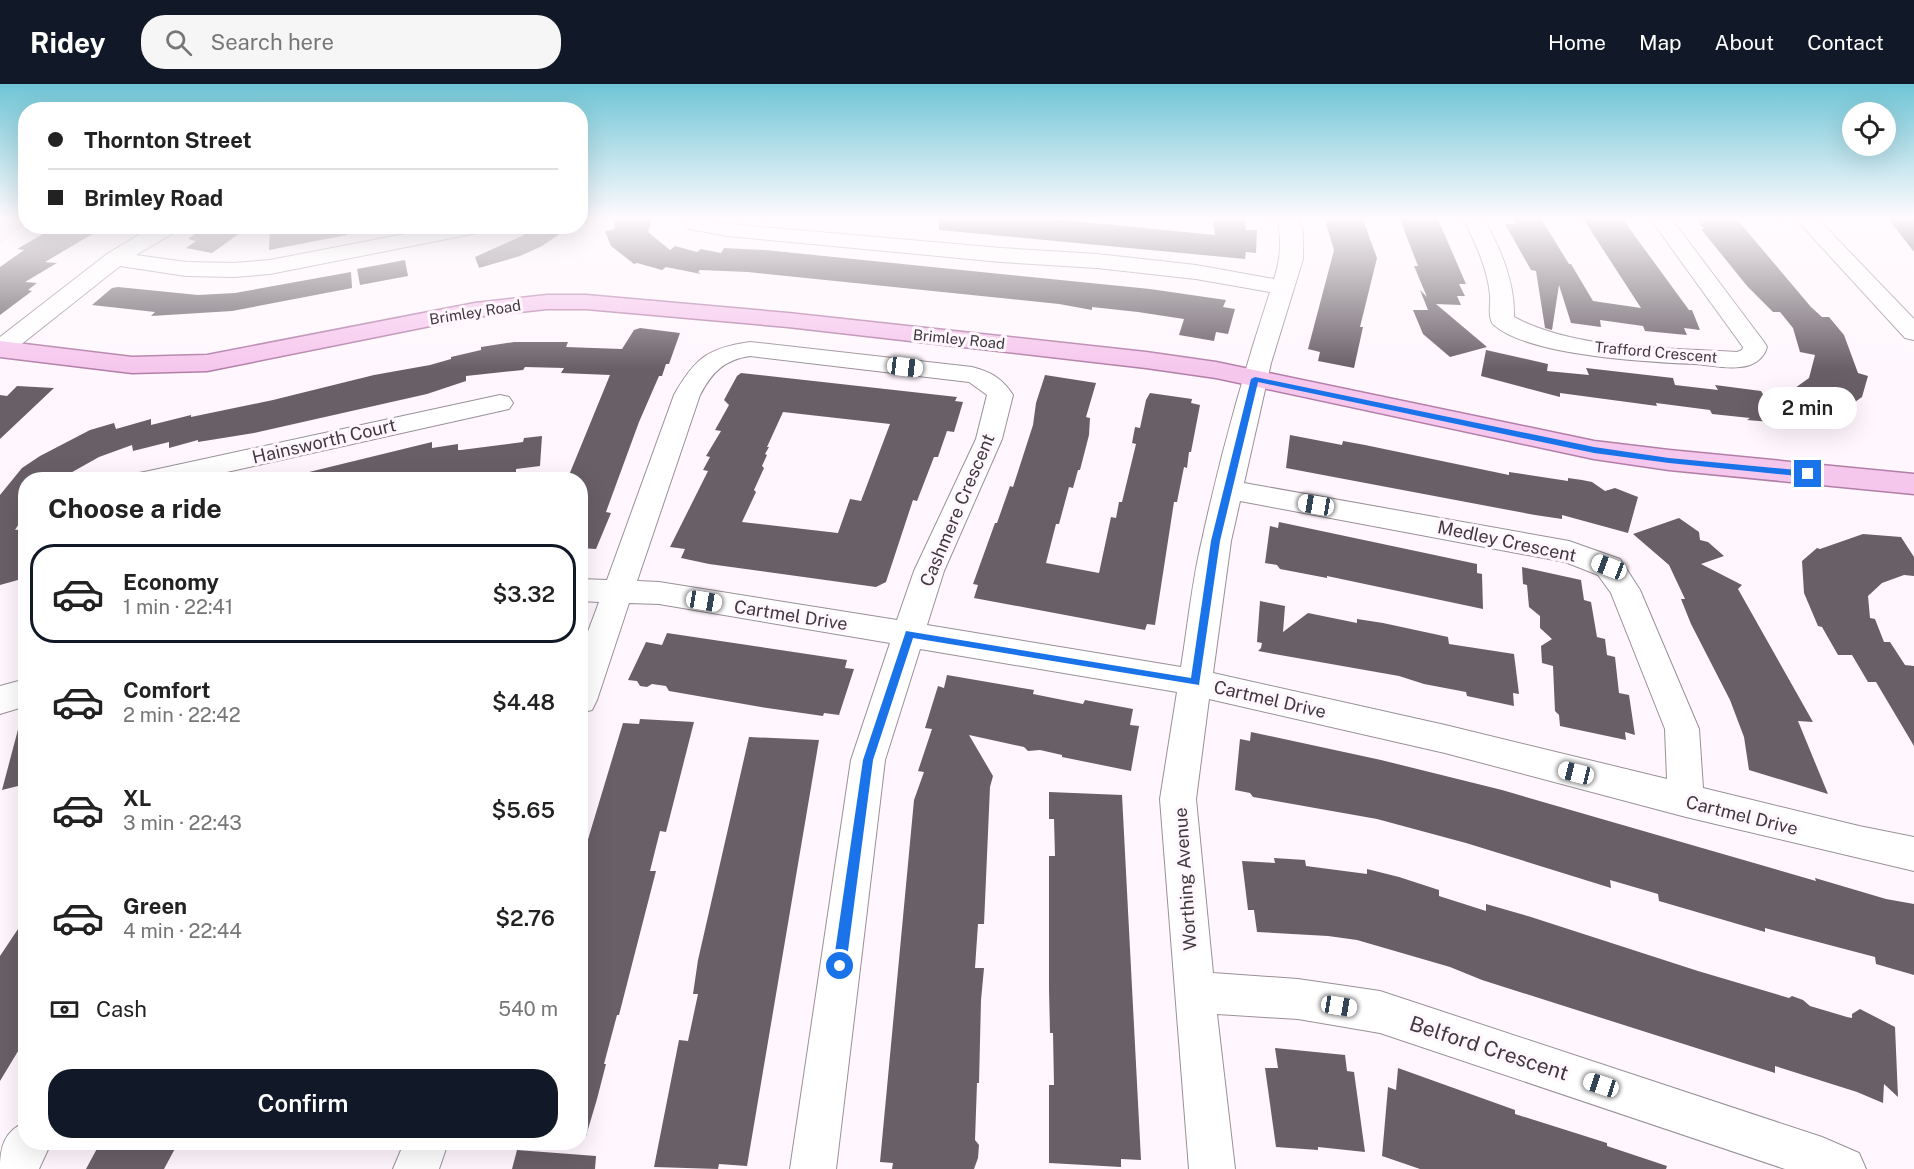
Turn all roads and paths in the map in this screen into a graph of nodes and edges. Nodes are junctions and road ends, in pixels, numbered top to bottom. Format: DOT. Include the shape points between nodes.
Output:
graph roads {
  1 [pos="105,268"];
  2 [pos="175,268"];
  3 [pos="262,268"];
  4 [pos="1157,268"];
  5 [pos="1289,268"];
  6 [pos="1494,268"];
  7 [pos="1696,268"];
  8 [pos="1851,268"];
  9 [pos="1283,288"];
  10 [pos="1914,333"];
  11 [pos="0,349"];
  12 [pos="1255,379"];
  13 [pos="500,403"];
  14 [pos="185,472"];
  15 [pos="1914,484"];
  16 [pos="1227,489"];
  17 [pos="588,590"];
  18 [pos="619,590"];
  19 [pos="909,633"];
  20 [pos="588,677"];
  21 [pos="1195,682"];
  22 [pos="18,694"];
  23 [pos="0,700"];
  24 [pos="1686,801"];
  25 [pos="1914,854"];
  26 [pos="1194,992"];
  27 [pos="25,1150"];
  28 [pos="423,1150"];
  29 [pos="14,1169"];
  30 [pos="416,1169"];
  31 [pos="813,1169"];
  32 [pos="1212,1169"];
  33 [pos="1843,1169"];
  1 -- 11 [label="street"];
  2 -- 3 [label="street"];
  4 -- 9 [label="street"];
  5 -- 9 [label="street, Worthing Avenue"];
  6 -- 7 [label="street, Trafford Crescent" via="1502,297 1502,320 1543,338 1597,348 1740,360 1753,354 1755,347"];
  8 -- 10 [label="street"];
  9 -- 12 [label="street, Worthing Avenue"];
  11 -- 12 [label="main road, Brimley Road" via="132,365 207,363 475,310 586,302 1146,360"];
  12 -- 15 [label="main road, Brimley Road" via="1594,450"];
  12 -- 16 [label="street, Worthing Avenue"];
  13 -- 14 [label="street, Hainsworth Court"];
  16 -- 21 [label="street, Worthing Avenue"];
  16 -- 24 [label="street, Medley Crescent" via="1569,552 1609,567 1625,590 1682,729"];
  17 -- 18 [label="street, Cartmel Drive"];
  18 -- 19 [label="street, Cartmel Drive"];
  18 -- 19 [label="street, Cashmere Crescent" via="687,395 702,367 713,358 750,349 985,378 1000,395 989,439 933,563"];
  18 -- 20 [label="street"];
  19 -- 21 [label="street, Cartmel Drive"];
  19 -- 31 [label="street" via="863,786"];
  21 -- 24 [label="street, Cartmel Drive"];
  21 -- 26 [label="street, Worthing Avenue" via="1178,799"];
  22 -- 23 [label="street"];
  24 -- 25 [label="street, Cartmel Drive"];
  26 -- 32 [label="street, Worthing Avenue"];
  26 -- 33 [label="street, Belford Crescent" via="1298,999 1380,1012"];
  27 -- 29 [label="street"];
  28 -- 30 [label="street"];
}
